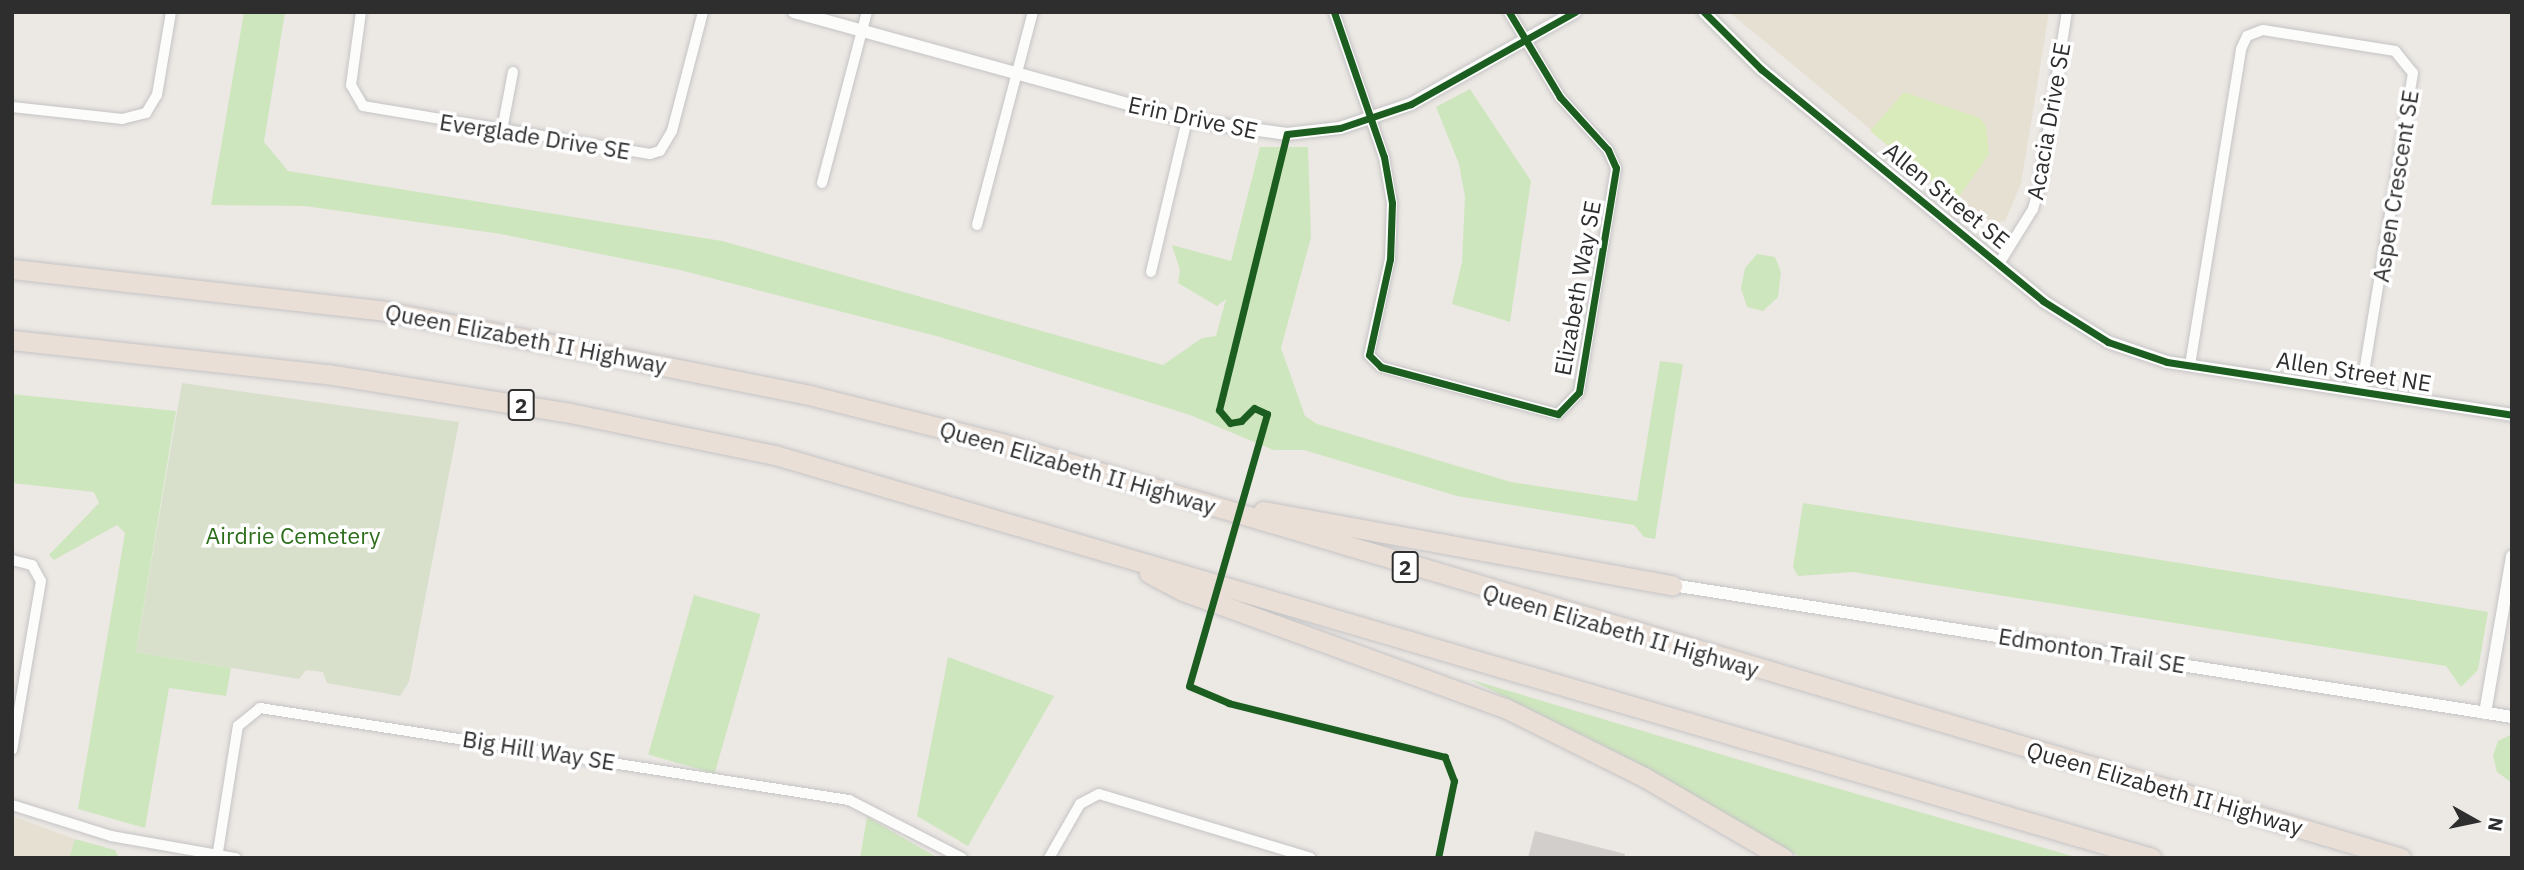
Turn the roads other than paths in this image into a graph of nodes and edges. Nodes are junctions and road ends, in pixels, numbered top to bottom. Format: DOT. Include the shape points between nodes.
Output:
graph roads {
  1 [pos="171,12"];
  2 [pos="361,12"];
  3 [pos="703,12"];
  4 [pos="794,12"];
  5 [pos="867,12"];
  6 [pos="1033,12"];
  7 [pos="1334,12"];
  8 [pos="1509,12"];
  9 [pos="1575,12"];
  10 [pos="1704,12"];
  11 [pos="2067,12"];
  12 [pos="862,30"];
  13 [pos="1524,44"];
  14 [pos="513,72"];
  15 [pos="1017,73"];
  16 [pos="12,107"];
  17 [pos="1370,119"];
  18 [pos="1187,120"];
  19 [pos="502,130"];
  20 [pos="822,183"];
  21 [pos="977,225"];
  22 [pos="12,257"];
  23 [pos="2000,262"];
  24 [pos="12,269"];
  25 [pos="1151,272"];
  26 [pos="134,281"];
  27 [pos="12,340"];
  28 [pos="2190,365"];
  29 [pos="2361,391"];
  30 [pos="2512,415"];
  31 [pos="1181,496"];
  32 [pos="1111,553"];
  33 [pos="2512,556"];
  34 [pos="12,561"];
  35 [pos="1672,585"];
  36 [pos="2485,713"];
  37 [pos="2512,717"];
  38 [pos="12,750"];
  39 [pos="12,804"];
  40 [pos="218,856"];
  41 [pos="236,858"];
  42 [pos="962,858"];
  43 [pos="1049,858"];
  44 [pos="1311,858"];
  45 [pos="1783,858"];
  46 [pos="2151,858"];
  47 [pos="2401,858"];
  1 -- 16 [label="street" via="157,95 146,113 122,118"];
  2 -- 19 [label="street, Everglade Drive SE" via="351,72 355,99 376,110"];
  3 -- 19 [label="street, Everglade Drive SE" via="672,131 660,151"];
  4 -- 12 [label="street, Erin Drive SE"];
  5 -- 12 [label="street"];
  6 -- 15 [label="street"];
  7 -- 17 [label="street"];
  8 -- 13 [label="street"];
  9 -- 13 [label="street, Erin Drive SE"];
  10 -- 23 [label="street, Allen Street SE" via="1761,69"];
  11 -- 23 [label="street, Acacia Drive SE" via="2039,188 2033,209"];
  12 -- 15 [label="street, Erin Drive SE"];
  12 -- 20 [label="street"];
  13 -- 17 [label="street, Erin Drive SE" via="1448,88"];
  13 -- 17 [label="street, Elizabeth Way SE" via="1579,124 1608,150 1616,168 1579,392 1558,414 1381,366 1369,355 1392,230 1384,157"];
  14 -- 19 [label="street"];
  15 -- 18 [label="street, Erin Drive SE"];
  15 -- 21 [label="street"];
  17 -- 18 [label="street, Erin Drive SE" via="1287,134"];
  18 -- 25 [label="street"];
  22 -- 26 [label="highway"];
  23 -- 28 [label="street, Allen Street SE" via="2072,324 2140,355"];
  24 -- 26 [label="highway, Queen Elizabeth II Highway / 2"];
  26 -- 31 [label="highway, Queen Elizabeth II Highway / 2" via="385,310 605,351 1002,443"];
  27 -- 32 [label="highway, 2" via="327,374 570,413 775,455"];
  28 -- 29 [label="street, Allen Street NE"];
  28 -- 29 [label="street, Aspen Crescent SE" via="2241,49 2247,36 2263,30 2395,51 2413,73"];
  29 -- 30 [label="street, Allen Street NE"];
  31 -- 35 [label="highway"];
  31 -- 47 [label="highway, Queen Elizabeth II Highway / 2" via="1404,566"];
  32 -- 45 [label="highway" via="1183,591 1505,708 1644,777"];
  32 -- 46 [label="highway, 2"];
  33 -- 36 [label="street"];
  34 -- 38 [label="street" via="32,565 41,580"];
  35 -- 36 [label="street, Edmonton Trail SE"];
  36 -- 37 [label="street, Edmonton Trail SE"];
  39 -- 40 [label="street" via="100,833"];
  40 -- 41 [label="street"];
  40 -- 42 [label="street, Big Hill Way SE" via="238,726 260,708 849,800"];
  43 -- 44 [label="street" via="1080,804 1099,794"];
}
